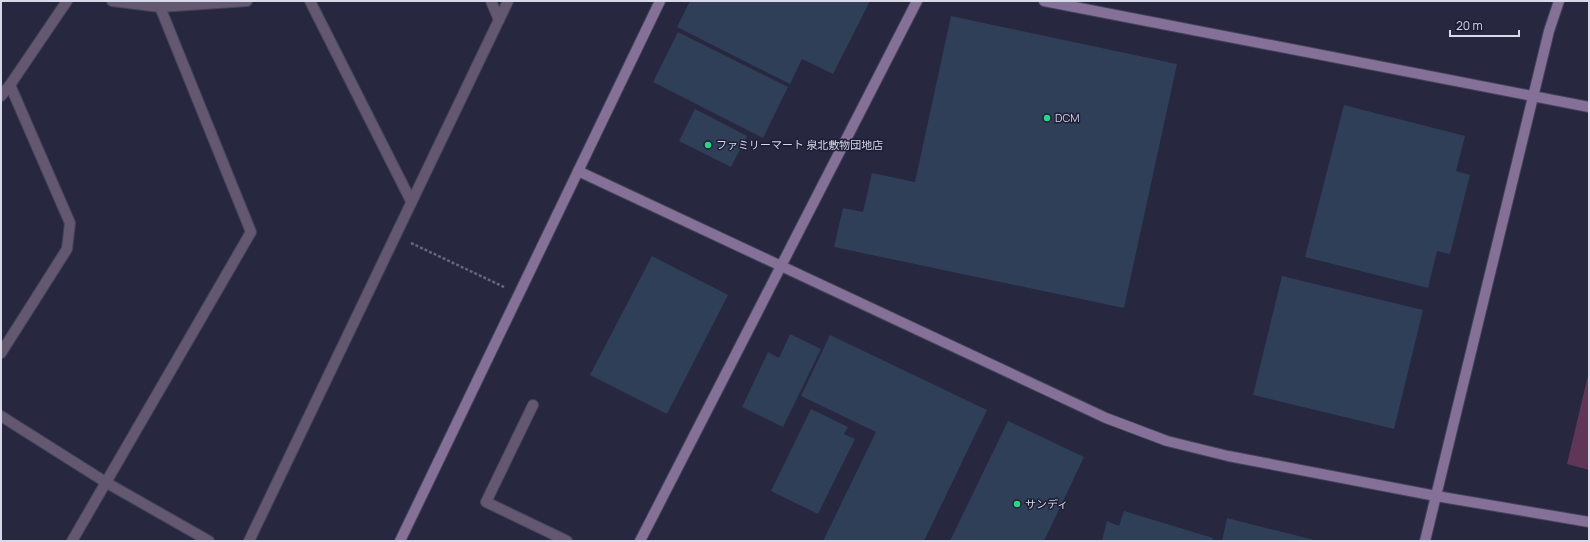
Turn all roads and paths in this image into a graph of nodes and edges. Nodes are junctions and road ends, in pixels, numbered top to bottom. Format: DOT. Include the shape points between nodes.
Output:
graph roads {
  1 [pos="67,1"];
  2 [pos="112,1"];
  3 [pos="247,1"];
  4 [pos="310,1"];
  5 [pos="491,1"];
  6 [pos="508,1"];
  7 [pos="660,1"];
  8 [pos="917,1"];
  9 [pos="1044,1"];
  10 [pos="1559,1"];
  11 [pos="160,7"];
  12 [pos="499,20"];
  13 [pos="10,85"];
  14 [pos="1,96"];
  15 [pos="1535,96"];
  16 [pos="1589,107"];
  17 [pos="578,171"];
  18 [pos="411,201"];
  19 [pos="395,236"];
  20 [pos="783,265"];
  21 [pos="519,294"];
  22 [pos="1,353"];
  23 [pos="533,405"];
  24 [pos="1,416"];
  25 [pos="107,483"];
  26 [pos="1436,496"];
  27 [pos="1589,522"];
  28 [pos="72,541"];
  29 [pos="209,541"];
  30 [pos="250,541"];
  31 [pos="400,541"];
  32 [pos="567,541"];
  33 [pos="640,541"];
  34 [pos="1425,541"];
  1 -- 13 [label="street"];
  2 -- 11 [label="street"];
  3 -- 11 [label="street"];
  4 -- 18 [label="street"];
  5 -- 12 [label="street"];
  6 -- 12 [label="street"];
  7 -- 17 [label="street"];
  8 -- 20 [label="street"];
  9 -- 15 [label="street"];
  10 -- 15 [label="street" via="1549,31"];
  11 -- 25 [label="street" via="250,232"];
  12 -- 18 [label="street"];
  13 -- 14 [label="street"];
  13 -- 22 [label="street" via="70,223 67,249"];
  15 -- 16 [label="street"];
  15 -- 26 [label="street"];
  17 -- 20 [label="street"];
  17 -- 21 [label="street"];
  18 -- 19 [label="street"];
  19 -- 21 [label="path"];
  19 -- 30 [label="street"];
  20 -- 26 [label="street" via="1106,418 1167,441 1228,456"];
  20 -- 33 [label="street"];
  21 -- 31 [label="street"];
  23 -- 32 [label="street" via="486,502"];
  24 -- 25 [label="street"];
  25 -- 28 [label="street"];
  25 -- 29 [label="street"];
  26 -- 27 [label="street"];
  26 -- 34 [label="street"];
}
